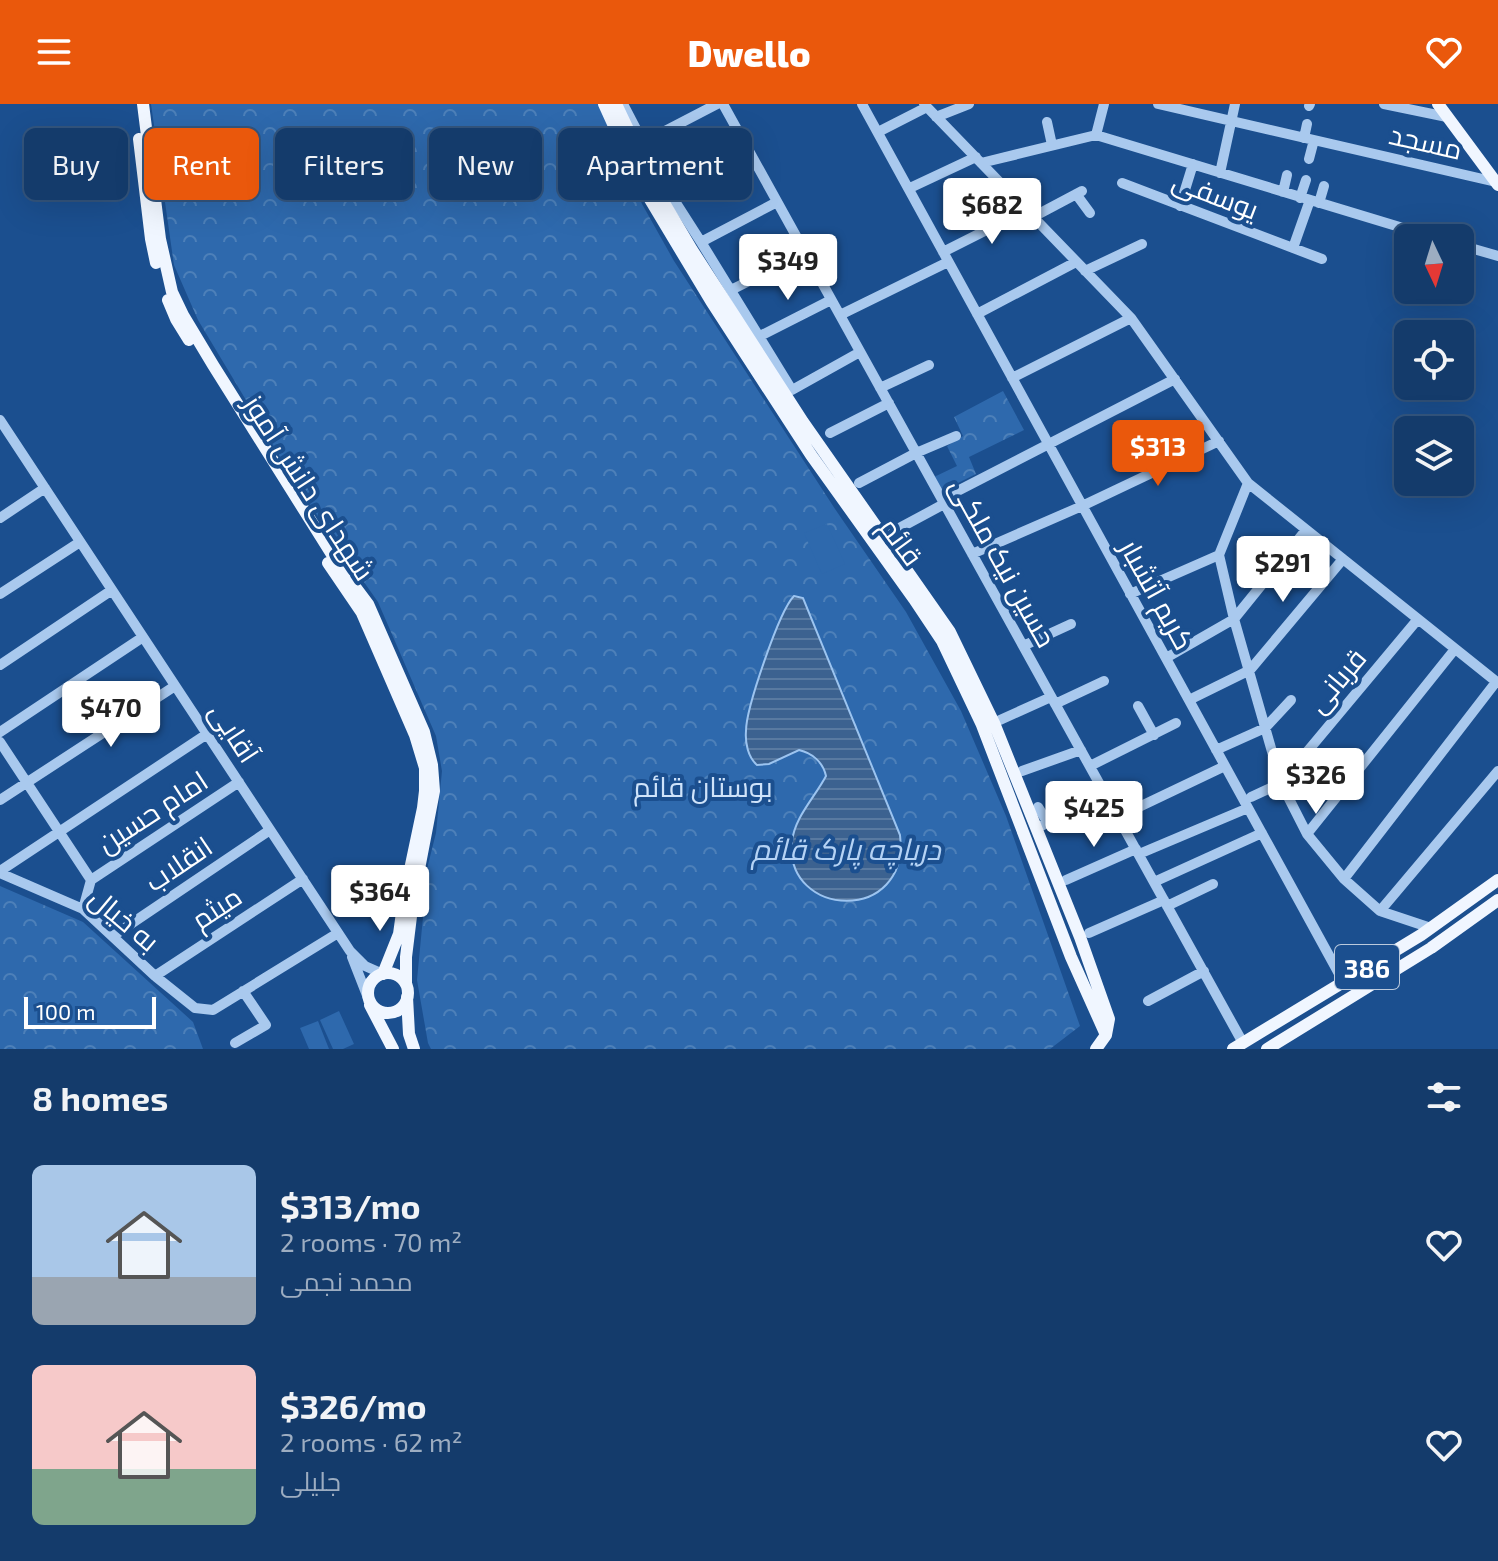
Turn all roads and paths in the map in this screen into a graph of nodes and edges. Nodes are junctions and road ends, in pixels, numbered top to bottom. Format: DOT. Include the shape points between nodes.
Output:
graph roads {
  1 [pos="135,104"];
  2 [pos="143,104"];
  3 [pos="604,104"];
  4 [pos="616,104"];
  5 [pos="623,104"];
  6 [pos="717,104"];
  7 [pos="723,104"];
  8 [pos="862,104"];
  9 [pos="969,104"];
  10 [pos="1104,104"];
  11 [pos="1158,104"];
  12 [pos="1235,104"];
  13 [pos="1384,104"];
  14 [pos="1438,104"];
  15 [pos="926,106"];
  16 [pos="1402,106"];
  17 [pos="936,117"];
  18 [pos="1447,117"];
  19 [pos="1231,121"];
  20 [pos="1047,122"];
  21 [pos="1307,124"];
  22 [pos="635,128"];
  23 [pos="671,128"];
  24 [pos="736,128"];
  25 [pos="882,130"];
  26 [pos="1096,135"];
  27 [pos="1309,139"];
  28 [pos="1052,145"];
  29 [pos="752,157"];
  30 [pos="1309,159"];
  31 [pos="978,160"];
  32 [pos="1193,164"];
  33 [pos="1220,173"];
  34 [pos="1287,175"];
  35 [pos="1306,180"];
  36 [pos="1122,183"];
  37 [pos="1497,184"];
  38 [pos="1324,186"];
  39 [pos="912,187"];
  40 [pos="1283,192"];
  41 [pos="674,200"];
  42 [pos="1309,201"];
  43 [pos="777,202"];
  44 [pos="1180,206"];
  45 [pos="1030,213"];
  46 [pos="1090,213"];
  47 [pos="1394,226"];
  48 [pos="701,242"];
  49 [pos="1142,244"];
  50 [pos="1293,248"];
  51 [pos="1474,249"];
  52 [pos="805,253"];
  53 [pos="1498,256"];
  54 [pos="946,257"];
  55 [pos="1322,259"];
  56 [pos="1076,262"];
  57 [pos="1085,271"];
  58 [pos="731,290"];
  59 [pos="831,300"];
  60 [pos="977,314"];
  61 [pos="840,315"];
  62 [pos="1131,318"];
  63 [pos="760,336"];
  64 [pos="860,352"];
  65 [pos="929,365"];
  66 [pos="1012,378"];
  67 [pos="1175,379"];
  68 [pos="880,388"];
  69 [pos="889,403"];
  70 [pos="0,420"];
  71 [pos="830,433"];
  72 [pos="4,434"];
  73 [pos="956,436"];
  74 [pos="1219,441"];
  75 [pos="1048,444"];
  76 [pos="916,453"];
  77 [pos="859,483"];
  78 [pos="1248,483"];
  79 [pos="45,488"];
  80 [pos="943,501"];
  81 [pos="1082,506"];
  82 [pos="0,518"];
  83 [pos="1306,530"];
  84 [pos="892,532"];
  85 [pos="80,542"];
  86 [pos="972,554"];
  87 [pos="1219,555"];
  88 [pos="1343,559"];
  89 [pos="112,590"];
  90 [pos="0,594"];
  91 [pos="1130,594"];
  92 [pos="1234,619"];
  93 [pos="1418,619"];
  94 [pos="1071,624"];
  95 [pos="143,637"];
  96 [pos="1023,646"];
  97 [pos="1455,649"];
  98 [pos="1166,658"];
  99 [pos="0,665"];
  100 [pos="1250,670"];
  101 [pos="1104,681"];
  102 [pos="1497,682"];
  103 [pos="175,686"];
  104 [pos="1053,700"];
  105 [pos="1189,700"];
  106 [pos="1291,700"];
  107 [pos="1138,706"];
  108 [pos="1000,720"];
  109 [pos="1176,723"];
  110 [pos="1265,728"];
  111 [pos="0,732"];
  112 [pos="207,734"];
  113 [pos="1154,735"];
  114 [pos="0,742"];
  115 [pos="1081,750"];
  116 [pos="1216,750"];
  117 [pos="1090,766"];
  118 [pos="1225,766"];
  119 [pos="1022,771"];
  120 [pos="1498,771"];
  121 [pos="239,782"];
  122 [pos="27,783"];
  123 [pos="1281,783"];
  124 [pos="1107,798"];
  125 [pos="0,800"];
  126 [pos="1250,803"];
  127 [pos="1038,807"];
  128 [pos="1118,817"];
  129 [pos="270,830"];
  130 [pos="59,831"];
  131 [pos="1262,833"];
  132 [pos="1307,834"];
  133 [pos="1137,852"];
  134 [pos="0,872"];
  135 [pos="303,879"];
  136 [pos="1344,879"];
  137 [pos="91,880"];
  138 [pos="1066,880"];
  139 [pos="1498,880"];
  140 [pos="1154,882"];
  141 [pos="1213,884"];
  142 [pos="408,899"];
  143 [pos="1498,900"];
  144 [pos="1166,903"];
  145 [pos="83,909"];
  146 [pos="1380,911"];
  147 [pos="1431,928"];
  148 [pos="338,933"];
  149 [pos="1089,933"];
  150 [pos="113,936"];
  151 [pos="350,951"];
  152 [pos="1204,971"];
  153 [pos="383,974"];
  154 [pos="155,976"];
  155 [pos="1343,981"];
  156 [pos="243,991"];
  157 [pos="406,991"];
  158 [pos="368,998"];
  159 [pos="1148,1001"];
  160 [pos="1106,1035"];
  161 [pos="235,1043"];
  162 [pos="1238,1046"];
  163 [pos="393,1049"];
  164 [pos="414,1049"];
  165 [pos="1096,1049"];
  166 [pos="1267,1049"];
  1 -- 142 [label="main road, شهدای دانش آموز" via="151,239 176,319 362,613 420,749 425,791"];
  2 -- 142 [label="main road" via="172,292 263,445 368,604 424,732 434,791"];
  3 -- 160 [label="main road, قائم" via="639,181 711,301 942,641 982,725"];
  4 -- 160 [label="main road, قائم" via="692,250 803,422 950,632 994,723 1080,937 1109,1019"];
  5 -- 22 [label="street"];
  6 -- 23 [label="street"];
  7 -- 24 [label="street, حسین نیک ملکی"];
  8 -- 54 [label="street, کریم آتشبار"];
  9 -- 17 [label="street"];
  10 -- 26 [label="street"];
  11 -- 19 [label="street, مسجد"];
  12 -- 19 [label="street"];
  13 -- 16 [label="street"];
  14 -- 18 [label="main road"];
  15 -- 17 [label="street"];
  15 -- 25 [label="street"];
  16 -- 18 [label="street"];
  17 -- 31 [label="street"];
  18 -- 37 [label="main road"];
  19 -- 27 [label="street, مسجد"];
  19 -- 33 [label="street"];
  20 -- 28 [label="street"];
  21 -- 27 [label="street"];
  26 -- 28 [label="street"];
  26 -- 32 [label="street"];
  27 -- 30 [label="street"];
  27 -- 37 [label="street, مسجد" via="1333,139"];
  28 -- 31 [label="street"];
  29 -- 43 [label="street, حسین نیک ملکی"];
  31 -- 39 [label="street"];
  31 -- 45 [label="street"];
  32 -- 33 [label="street"];
  32 -- 44 [label="street"];
  33 -- 40 [label="street"];
  34 -- 40 [label="street"];
  35 -- 42 [label="street"];
  36 -- 44 [label="street, یوسفی"];
  38 -- 42 [label="street"];
  40 -- 42 [label="street"];
  41 -- 48 [label="street"];
  42 -- 47 [label="street"];
  42 -- 50 [label="street"];
  43 -- 48 [label="street"];
  43 -- 52 [label="street, حسین نیک ملکی"];
  44 -- 50 [label="street, یوسفی"];
  45 -- 46 [label="street" via="1079,193"];
  45 -- 54 [label="street"];
  45 -- 56 [label="street"];
  48 -- 58 [label="street"];
  49 -- 57 [label="street"];
  50 -- 55 [label="street, یوسفی"];
  51 -- 53 [label="street"];
  52 -- 58 [label="street"];
  52 -- 59 [label="street, حسین نیک ملکی"];
  54 -- 60 [label="street, کریم آتشبار"];
  54 -- 61 [label="street"];
  56 -- 57 [label="street"];
  56 -- 60 [label="street"];
  57 -- 62 [label="street"];
  58 -- 63 [label="street"];
  59 -- 61 [label="street, حسین نیک ملکی"];
  59 -- 63 [label="street"];
  60 -- 66 [label="street, کریم آتشبار"];
  61 -- 64 [label="street, حسین نیک ملکی"];
  62 -- 66 [label="street"];
  62 -- 67 [label="street"];
  63 -- 64 [label="street" via="792,390"];
  64 -- 68 [label="street, حسین نیک ملکی"];
  65 -- 68 [label="street"];
  66 -- 75 [label="street, کریم آتشبار"];
  67 -- 74 [label="street"];
  67 -- 75 [label="street"];
  68 -- 69 [label="street, حسین نیک ملکی"];
  69 -- 71 [label="street"];
  69 -- 76 [label="street, حسین نیک ملکی"];
  70 -- 72 [label="street, آقایی"];
  72 -- 79 [label="street, آقایی"];
  73 -- 76 [label="street"];
  74 -- 78 [label="street"];
  74 -- 81 [label="street"];
  75 -- 80 [label="street"];
  75 -- 81 [label="street, کریم آتشبار"];
  76 -- 77 [label="street"];
  76 -- 80 [label="street, حسین نیک ملکی"];
  78 -- 83 [label="street"];
  78 -- 87 [label="street"];
  79 -- 82 [label="street"];
  79 -- 85 [label="street, آقایی"];
  80 -- 84 [label="street"];
  80 -- 86 [label="street, حسین نیک ملکی"];
  81 -- 86 [label="street"];
  81 -- 91 [label="street, کریم آتشبار"];
  83 -- 88 [label="street"];
  83 -- 92 [label="street"];
  85 -- 89 [label="street, آقایی"];
  85 -- 90 [label="street"];
  86 -- 96 [label="street, حسین نیک ملکی"];
  87 -- 91 [label="street"];
  87 -- 92 [label="street"];
  88 -- 93 [label="street"];
  88 -- 100 [label="street"];
  89 -- 95 [label="street, آقایی"];
  89 -- 99 [label="street"];
  91 -- 98 [label="street, کریم آتشبار"];
  92 -- 98 [label="street"];
  92 -- 100 [label="street"];
  93 -- 97 [label="street"];
  93 -- 123 [label="street, قربانی"];
  94 -- 96 [label="street"];
  95 -- 103 [label="street, آقایی"];
  95 -- 111 [label="street"];
  96 -- 104 [label="street, حسین نیک ملکی"];
  97 -- 102 [label="street"];
  97 -- 132 [label="street"];
  98 -- 105 [label="street, کریم آتشبار"];
  100 -- 105 [label="street"];
  100 -- 110 [label="street"];
  101 -- 104 [label="street"];
  102 -- 136 [label="street"];
  103 -- 112 [label="street, آقایی"];
  103 -- 122 [label="street"];
  104 -- 108 [label="street"];
  104 -- 115 [label="street, حسین نیک ملکی"];
  105 -- 116 [label="street, کریم آتشبار"];
  106 -- 110 [label="street"];
  107 -- 113 [label="street"];
  109 -- 113 [label="street"];
  110 -- 116 [label="street"];
  110 -- 123 [label="street"];
  112 -- 121 [label="street, آقایی"];
  112 -- 130 [label="street"];
  113 -- 117 [label="street"];
  114 -- 122 [label="street"];
  115 -- 117 [label="street, حسین نیک ملکی"];
  115 -- 119 [label="street"];
  116 -- 118 [label="street, کریم آتشبار"];
  117 -- 124 [label="street, حسین نیک ملکی"];
  118 -- 126 [label="street, کریم آتشبار"];
  118 -- 128 [label="street"];
  120 -- 146 [label="street"];
  121 -- 129 [label="street, آقایی"];
  121 -- 137 [label="street, امام حسین"];
  122 -- 125 [label="street"];
  122 -- 130 [label="street"];
  123 -- 126 [label="street, قربانی"];
  123 -- 132 [label="street"];
  124 -- 127 [label="street" via="1044,824"];
  124 -- 128 [label="street, حسین نیک ملکی"];
  126 -- 131 [label="street, کریم آتشبار"];
  126 -- 133 [label="street, قربانی"];
  128 -- 133 [label="street, حسین نیک ملکی"];
  129 -- 135 [label="street, آقایی"];
  129 -- 150 [label="street, انقلاب"];
  130 -- 134 [label="street"];
  130 -- 137 [label="street"];
  131 -- 140 [label="street"];
  131 -- 155 [label="street, کریم آتشبار"];
  132 -- 136 [label="street"];
  133 -- 138 [label="street, قربانی"];
  133 -- 140 [label="street, حسین نیک ملکی"];
  134 -- 145 [label="street, به خیال"];
  135 -- 148 [label="street, آقایی"];
  135 -- 154 [label="street, میثم"];
  136 -- 146 [label="street"];
  137 -- 145 [label="street"];
  139 -- 147 [label="main road, 386"];
  140 -- 144 [label="street, حسین نیک ملکی"];
  141 -- 144 [label="street"];
  142 -- 153 [label="main road"];
  142 -- 157 [label="main road"];
  143 -- 166 [label="main road, 386" via="1431,948"];
  144 -- 149 [label="street"];
  144 -- 152 [label="street, حسین نیک ملکی"];
  145 -- 150 [label="street, به خیال"];
  146 -- 147 [label="street"];
  147 -- 155 [label="main road, 386"];
  148 -- 151 [label="street, آقایی"];
  148 -- 156 [label="street"];
  150 -- 154 [label="street, به خیال"];
  151 -- 153 [label="street, آقایی"];
  151 -- 158 [label="street, آقایی"];
  152 -- 159 [label="street"];
  152 -- 162 [label="street, حسین نیک ملکی"];
  153 -- 157 [label="main road" via="396,975"];
  153 -- 158 [label="main road" via="372,980"];
  154 -- 156 [label="street, به خیال" via="195,1008 213,1010"];
  155 -- 162 [label="main road, 386"];
  156 -- 161 [label="street" via="266,1025"];
  157 -- 158 [label="main road" via="401,1009 388,1014"];
  157 -- 164 [label="main road"];
  158 -- 163 [label="main road, آقایی"];
  160 -- 165 [label="main road"];
}
